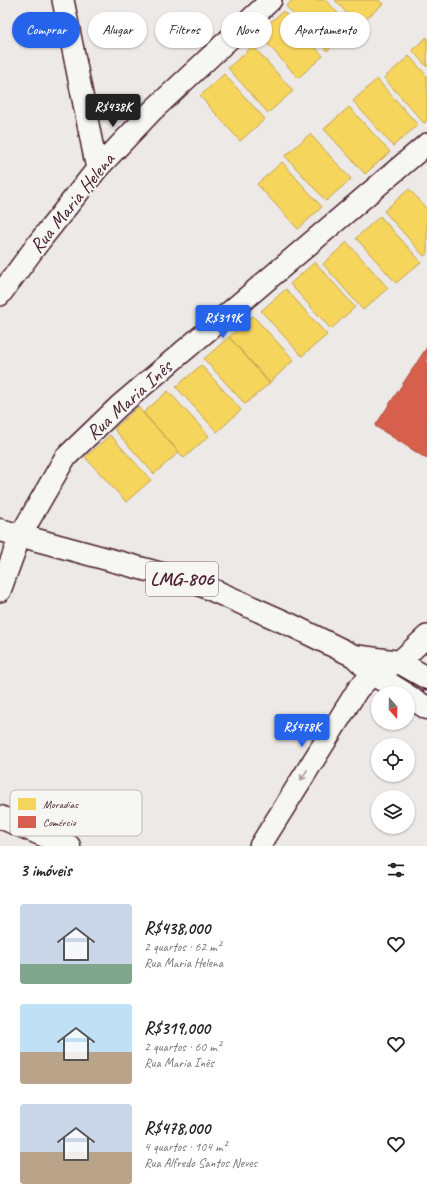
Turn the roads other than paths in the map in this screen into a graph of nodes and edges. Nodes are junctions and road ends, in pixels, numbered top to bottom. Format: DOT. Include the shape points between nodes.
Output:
graph roads {
  1 [pos="63,0"];
  2 [pos="271,0"];
  3 [pos="427,144"];
  4 [pos="97,169"];
  5 [pos="0,296"];
  6 [pos="10,533"];
  7 [pos="0,591"];
  8 [pos="427,636"];
  9 [pos="354,656"];
  10 [pos="398,662"];
  11 [pos="373,674"];
  12 [pos="427,678"];
  13 [pos="393,686"];
  14 [pos="415,700"];
  15 [pos="427,708"];
  16 [pos="0,817"];
  17 [pos="10,821"];
  18 [pos="45,836"];
  19 [pos="69,846"];
  20 [pos="260,846"];
  1 -- 4 [label="street"];
  2 -- 4 [label="street, Rua Maria Helena" via="152,111"];
  3 -- 6 [label="street, Rua Maria Inês" via="119,406 65,458"];
  4 -- 5 [label="street, Rua Maria Helena"];
  6 -- 7 [label="street, Rua Maria Inês"];
  6 -- 9 [label="main road, LMG-806" via="199,584"];
  8 -- 10 [label="street"];
  9 -- 10 [label="main road, LMG-806"];
  9 -- 11 [label="main road, LMG-806"];
  10 -- 11 [label="street"];
  10 -- 12 [label="main road, LMG-806"];
  11 -- 13 [label="main road, LMG-806"];
  11 -- 20 [label="street, one-way" via="358,689"];
  14 -- 15 [label="main road"];
  16 -- 17 [label="main road"];
  18 -- 19 [label="main road"];
}
